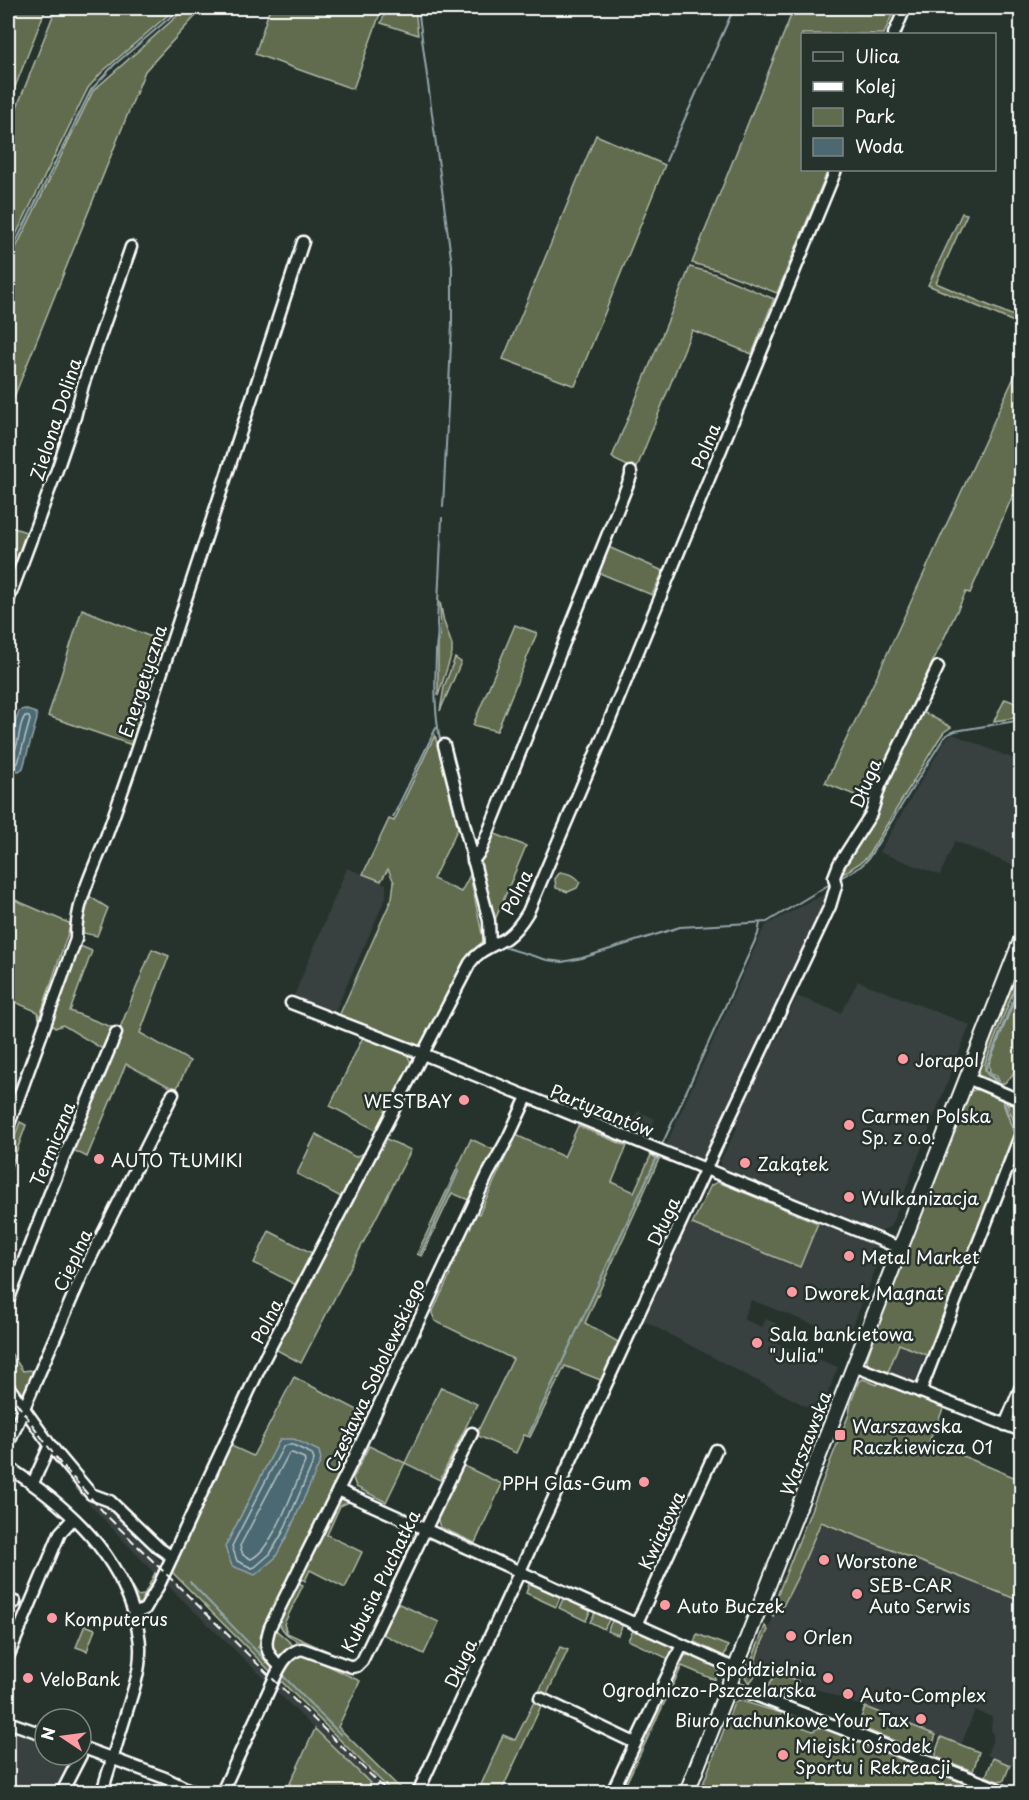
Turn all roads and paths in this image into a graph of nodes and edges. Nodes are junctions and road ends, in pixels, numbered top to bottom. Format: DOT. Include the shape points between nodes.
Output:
graph roads {
  1 [pos="905,8"];
  2 [pos="894,33"];
  3 [pos="837,171"];
  4 [pos="303,242"];
  5 [pos="131,247"];
  6 [pos="631,472"];
  7 [pos="8,602"];
  8 [pos="938,667"];
  9 [pos="444,745"];
  10 [pos="473,861"];
  11 [pos="1022,938"];
  12 [pos="490,946"];
  13 [pos="291,1003"];
  14 [pos="116,1033"];
  15 [pos="423,1054"];
  16 [pos="967,1078"];
  17 [pos="173,1094"];
  18 [pos="527,1097"];
  19 [pos="1022,1101"];
  20 [pos="8,1126"];
  21 [pos="1022,1131"];
  22 [pos="705,1170"];
  23 [pos="900,1248"];
  24 [pos="8,1301"];
  25 [pos="854,1366"];
  26 [pos="1022,1384"];
  27 [pos="8,1386"];
  28 [pos="920,1392"];
  29 [pos="23,1408"];
  30 [pos="1005,1425"];
  31 [pos="1022,1431"];
  32 [pos="472,1433"];
  33 [pos="8,1445"];
  34 [pos="50,1445"];
  35 [pos="716,1450"];
  36 [pos="8,1467"];
  37 [pos="33,1484"];
  38 [pos="338,1490"];
  39 [pos="73,1520"];
  40 [pos="426,1530"];
  41 [pos="172,1557"];
  42 [pos="520,1573"];
  43 [pos="134,1614"];
  44 [pos="636,1624"];
  45 [pos="682,1645"];
  46 [pos="8,1657"];
  47 [pos="280,1666"];
  48 [pos="736,1669"];
  49 [pos="729,1685"];
  50 [pos="540,1698"];
  51 [pos="8,1722"];
  52 [pos="33,1731"];
  53 [pos="635,1743"];
  54 [pos="93,1753"];
  55 [pos="113,1758"];
  56 [pos="74,1767"];
  57 [pos="62,1792"];
  58 [pos="102,1792"];
  59 [pos="194,1792"];
  60 [pos="222,1792"];
  61 [pos="418,1792"];
  62 [pos="612,1792"];
  63 [pos="687,1792"];
  64 [pos="1006,1792"];
  1 -- 2 [label="street"];
  3 -- 12 [label="street, Polna" via="528,912 517,928"];
  4 -- 20 [label="street, Energetyczna" via="137,748 80,904 76,939"];
  5 -- 7 [label="street, Zielona Dolina" via="58,467"];
  6 -- 10 [label="street" via="481,850"];
  8 -- 22 [label="street, Długa" via="880,786 871,814 839,864 830,906"];
  9 -- 10 [label="street"];
  10 -- 12 [label="street" via="489,921"];
  11 -- 16 [label="street, Warszawska"];
  12 -- 15 [label="street, Polna" via="470,963"];
  13 -- 15 [label="street, Partyzantów"];
  14 -- 24 [label="street, Termiczna"];
  15 -- 18 [label="street, Partyzantów"];
  15 -- 41 [label="street, Polna" via="263,1361"];
  16 -- 19 [label="street"];
  16 -- 23 [label="street, Warszawska"];
  17 -- 29 [label="street, Cieplna" via="82,1275"];
  18 -- 22 [label="street, Partyzantów"];
  18 -- 38 [label="street, Czesława Sobolewskiego"];
  21 -- 28 [label="street"];
  22 -- 23 [label="street, Partyzantów"];
  22 -- 42 [label="street, Długa"];
  23 -- 25 [label="street, Warszawska"];
  25 -- 28 [label="street"];
  25 -- 48 [label="street, Warszawska"];
  26 -- 30 [label="street"];
  27 -- 29 [label="street"];
  28 -- 30 [label="street"];
  29 -- 33 [label="street, Cieplna"];
  29 -- 34 [label="street"];
  30 -- 31 [label="street"];
  32 -- 40 [label="street, Kubusia Puchatka"];
  34 -- 37 [label="street"];
  34 -- 41 [label="street" via="91,1494 110,1501"];
  35 -- 44 [label="street, Kwiatowa"];
  36 -- 37 [label="street"];
  37 -- 39 [label="street"];
  38 -- 40 [label="street"];
  38 -- 47 [label="street, Czesława Sobolewskiego" via="270,1627 268,1652"];
  39 -- 43 [label="street" via="114,1567"];
  39 -- 46 [label="street" via="60,1533"];
  40 -- 42 [label="street"];
  40 -- 47 [label="street, Kubusia Puchatka" via="357,1666 302,1649"];
  41 -- 43 [label="street, Polna" via="150,1603"];
  42 -- 44 [label="street"];
  42 -- 61 [label="street, Długa"];
  43 -- 55 [label="street" via="140,1651 138,1675"];
  44 -- 45 [label="street"];
  45 -- 48 [label="street"];
  45 -- 53 [label="street"];
  47 -- 60 [label="street"];
  48 -- 49 [label="street, Warszawska"];
  49 -- 63 [label="street, Warszawska"];
  49 -- 64 [label="street"];
  50 -- 53 [label="street"];
  51 -- 52 [label="street"];
  53 -- 62 [label="street"];
  54 -- 55 [label="street"];
  55 -- 58 [label="street"];
  55 -- 59 [label="street"];
  56 -- 57 [label="street"];
}
